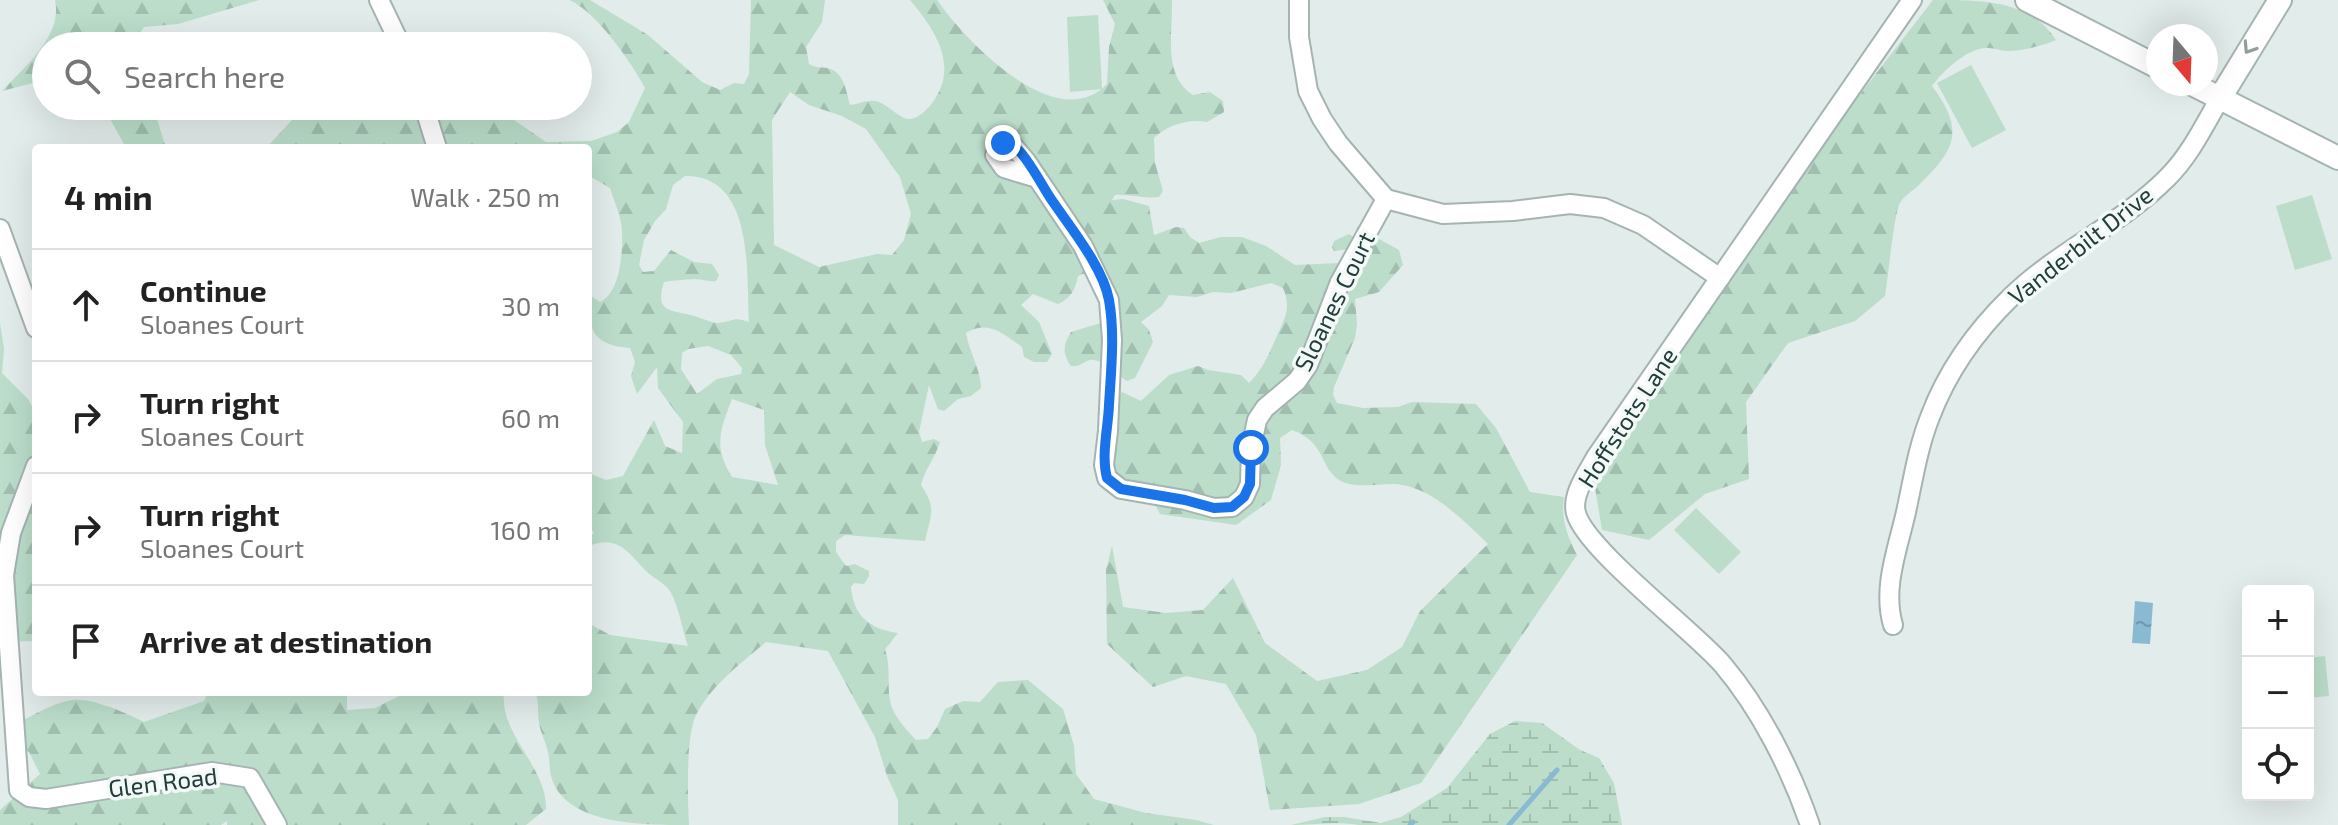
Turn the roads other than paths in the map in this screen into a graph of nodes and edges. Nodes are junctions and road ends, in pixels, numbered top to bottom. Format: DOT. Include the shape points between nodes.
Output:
graph roads {
  1 [pos="1299,0"];
  2 [pos="1912,0"];
  3 [pos="2027,0"];
  4 [pos="2280,0"];
  5 [pos="382,1"];
  6 [pos="395,32"];
  7 [pos="2146,61"];
  8 [pos="2216,96"];
  9 [pos="2220,98"];
  10 [pos="428,120"];
  11 [pos="436,144"];
  12 [pos="2338,158"];
  13 [pos="1037,178"];
  14 [pos="1386,199"];
  15 [pos="0,229"];
  16 [pos="1720,278"];
  17 [pos="32,317"];
  18 [pos="32,477"];
  19 [pos="1893,625"];
  20 [pos="277,825"];
  21 [pos="1810,825"];
  1 -- 14 [label="street" via="1308,91 1338,143"];
  2 -- 16 [label="street, Hoffstots Lane"];
  3 -- 7 [label="street"];
  4 -- 9 [label="street, one-way"];
  5 -- 6 [label="street"];
  8 -- 9 [label="street"];
  9 -- 12 [label="street"];
  9 -- 19 [label="street, Vanderbilt Drive" via="2169,177 2012,296 1950,374 1930,415 1899,543 1888,606"];
  10 -- 11 [label="street"];
  13 -- 14 [label="street, Sloanes Court" via="1083,246 1109,300 1107,478 1121,489 1214,508 1232,507 1244,497 1257,420 1308,365 1340,282"];
  14 -- 16 [label="street" via="1443,214 1570,204 1604,208 1643,225"];
  15 -- 17 [label="street"];
  16 -- 21 [label="street, Hoffstots Lane" via="1596,457 1575,511 1603,551 1724,666 1763,723"];
  18 -- 20 [label="street, Glen Road" via="11,533 4,575 18,785 24,794 46,799 212,772 250,778"];
}
